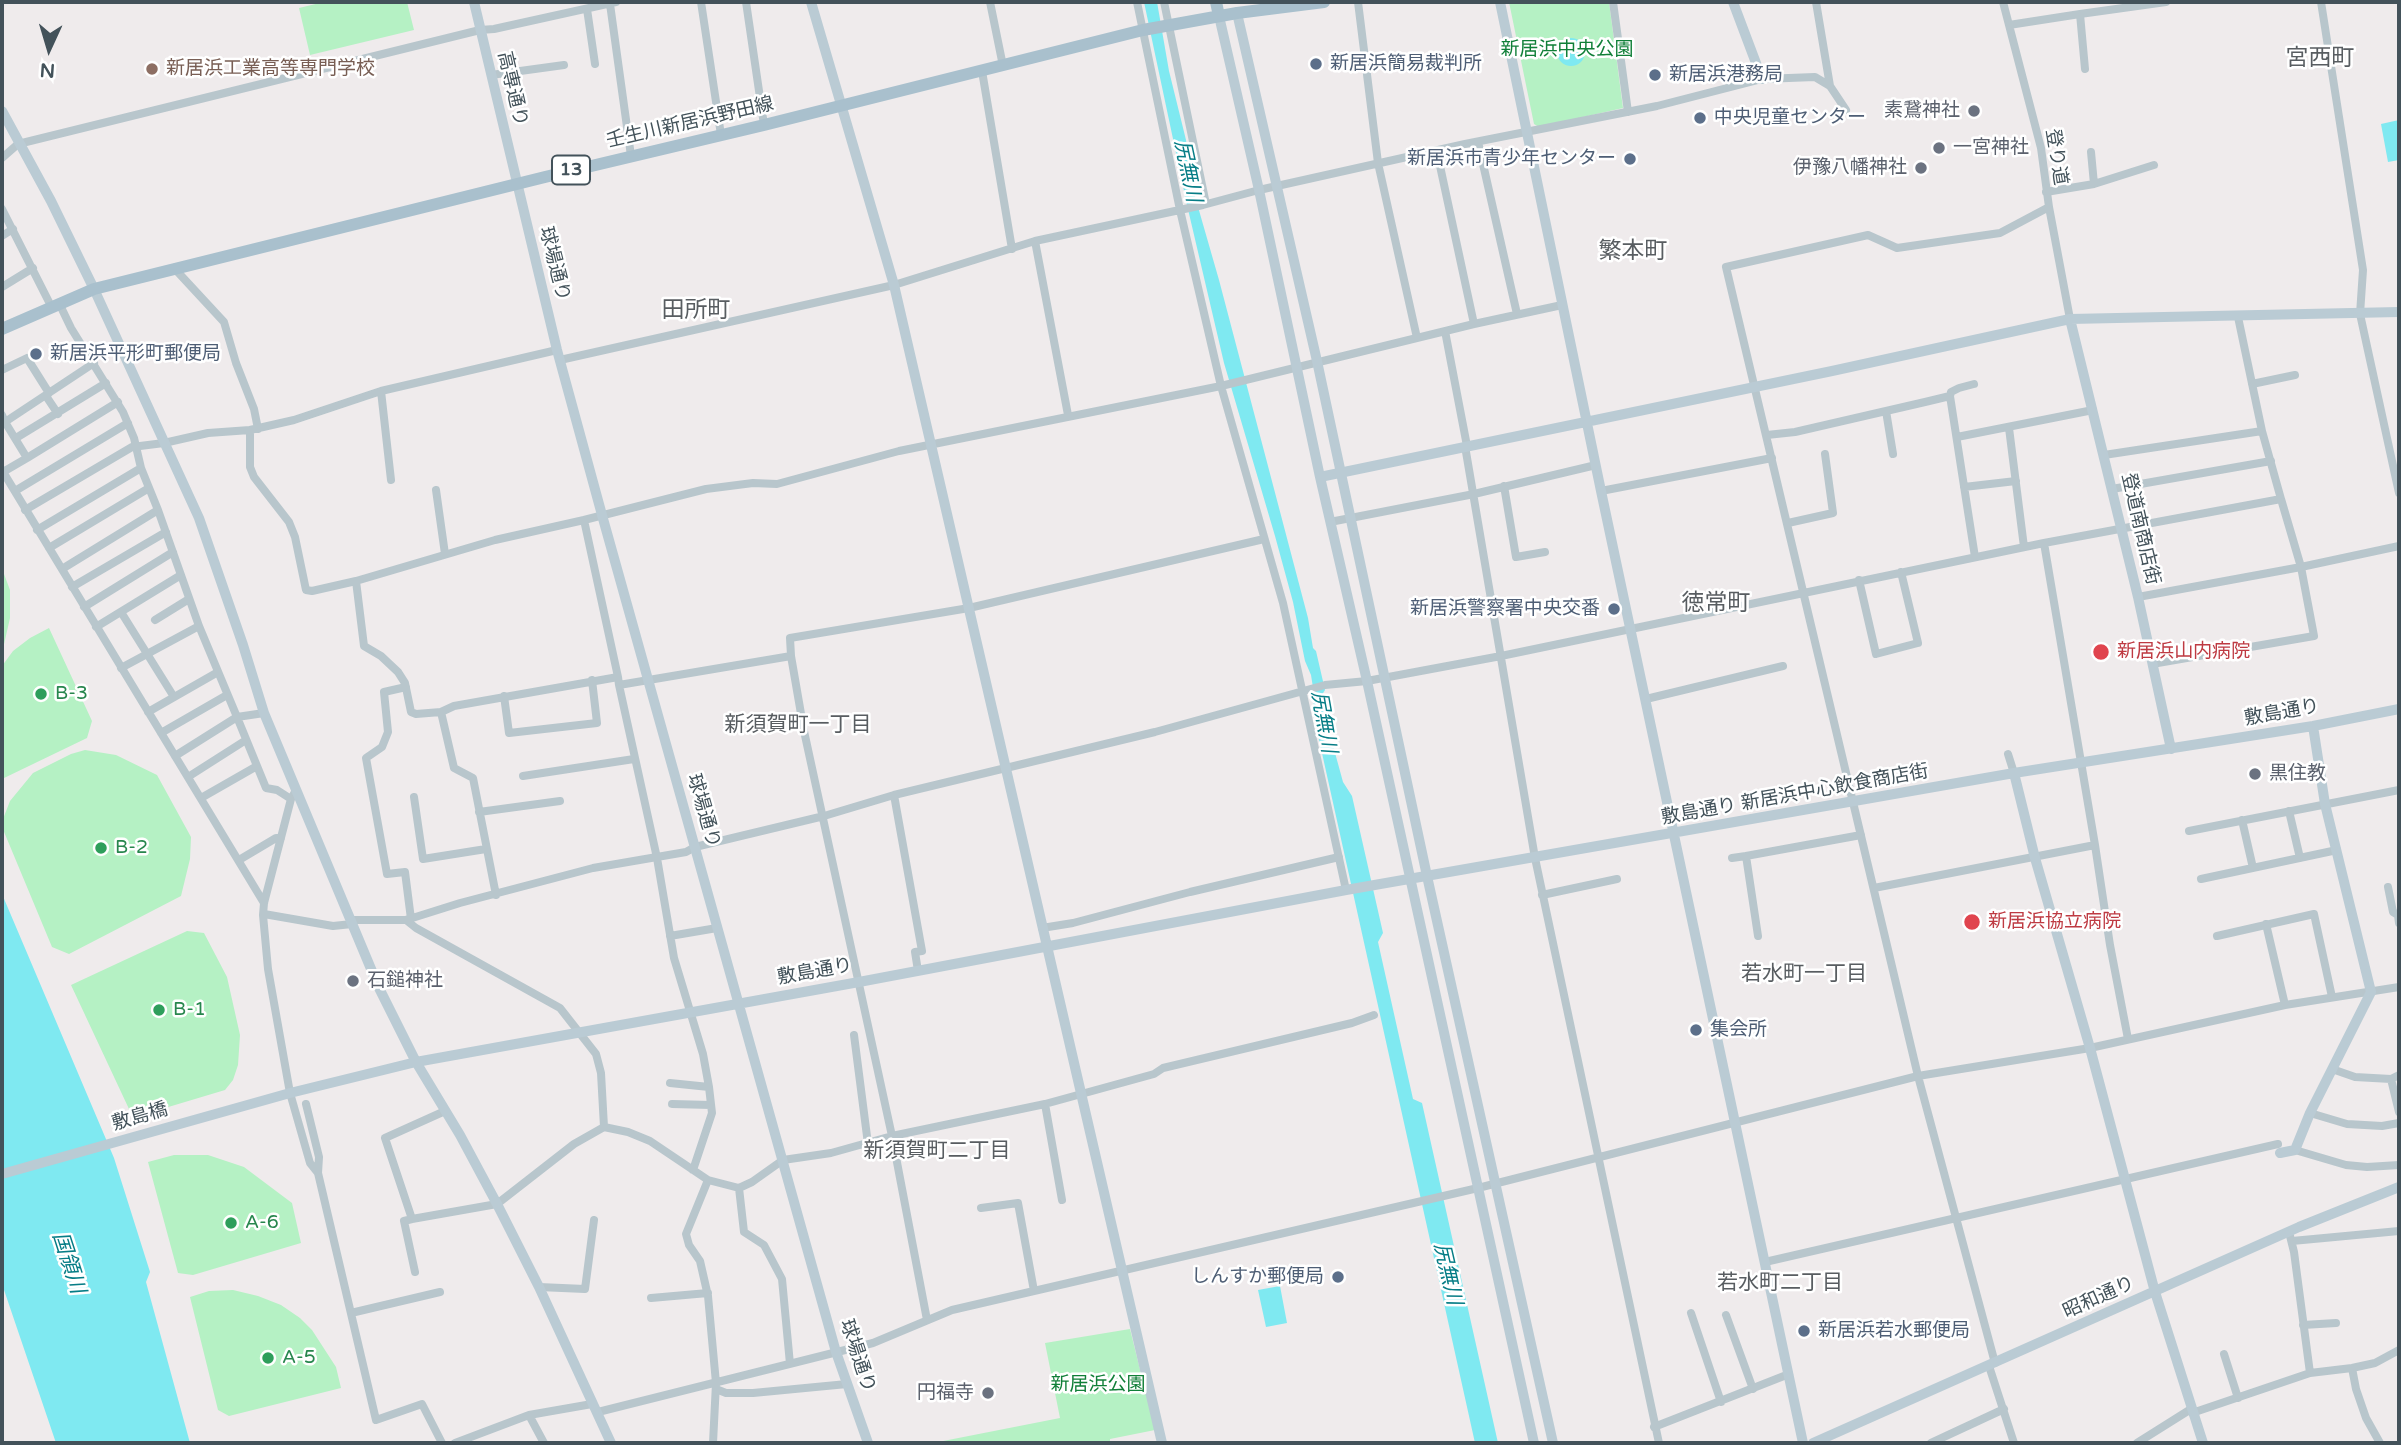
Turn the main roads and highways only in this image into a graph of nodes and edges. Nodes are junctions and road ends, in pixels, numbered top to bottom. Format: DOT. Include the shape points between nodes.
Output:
graph roads {
  1 [pos="1216,2"];
  2 [pos="1324,2"];
  3 [pos="1236,8"];
  4 [pos="1219,16"];
  5 [pos="2,329"];
  1 -- 4 [label="main road"];
  2 -- 3 [label="main road, 13"];
  3 -- 4 [label="main road, 13"];
  4 -- 5 [label="main road, 壬生川新居浜野田線 / 13" via="1145,30 174,268 94,289"];
}
